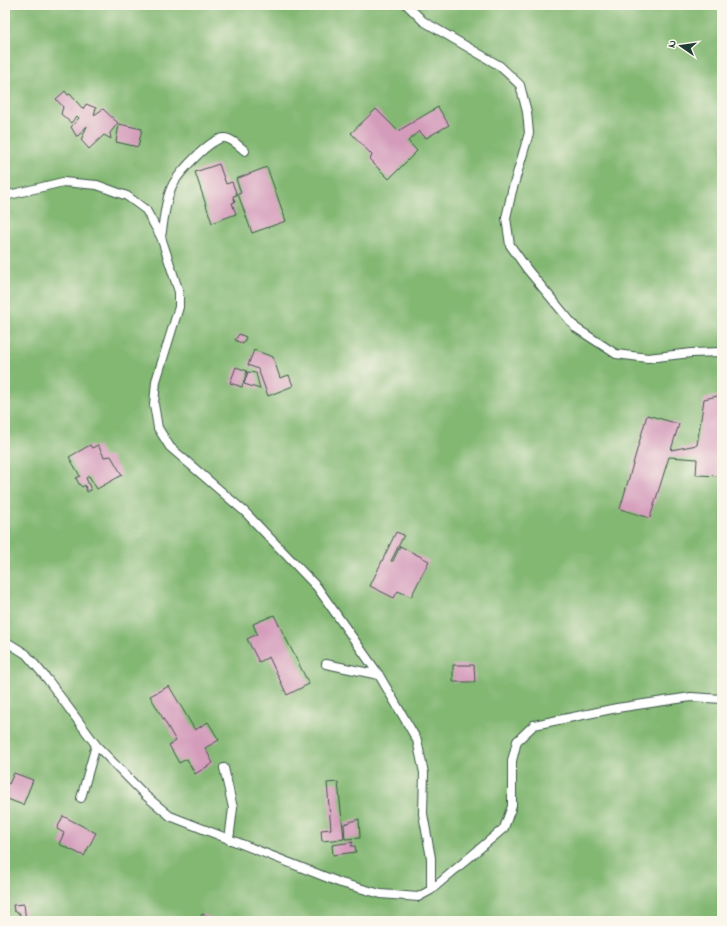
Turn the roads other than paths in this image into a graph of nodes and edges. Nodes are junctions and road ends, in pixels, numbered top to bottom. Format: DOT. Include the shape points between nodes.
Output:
graph roads {
  1 [pos="407,5"];
  2 [pos="245,152"];
  3 [pos="5,196"];
  4 [pos="161,237"];
  5 [pos="722,352"];
  6 [pos="5,641"];
  7 [pos="326,664"];
  8 [pos="379,675"];
  9 [pos="722,699"];
  10 [pos="96,745"];
  11 [pos="224,768"];
  12 [pos="81,798"];
  13 [pos="229,840"];
  14 [pos="431,890"];
  1 -- 5 [label="lane" via="423,21 500,66 520,86 529,133 506,218 510,244 527,269 576,328 616,354 648,358"];
  2 -- 4 [label="lane" via="231,140 216,140 184,168 173,184 167,200"];
  3 -- 4 [label="lane" via="63,182 97,185 127,196 146,210"];
  4 -- 8 [label="lane" via="179,292 179,307 156,381 154,404 158,428 170,446 245,512 317,588"];
  6 -- 10 [label="lane" via="26,654"];
  7 -- 8 [label="lane"];
  8 -- 14 [label="lane" via="417,740 424,773 424,814 432,858"];
  9 -- 14 [label="lane" via="691,696 534,725 517,741 512,761 512,806 504,828"];
  10 -- 12 [label="lane"];
  10 -- 13 [label="lane" via="146,796 170,816"];
  11 -- 13 [label="lane" via="233,808"];
  13 -- 14 [label="lane" via="341,883 381,894 418,897"];
}
